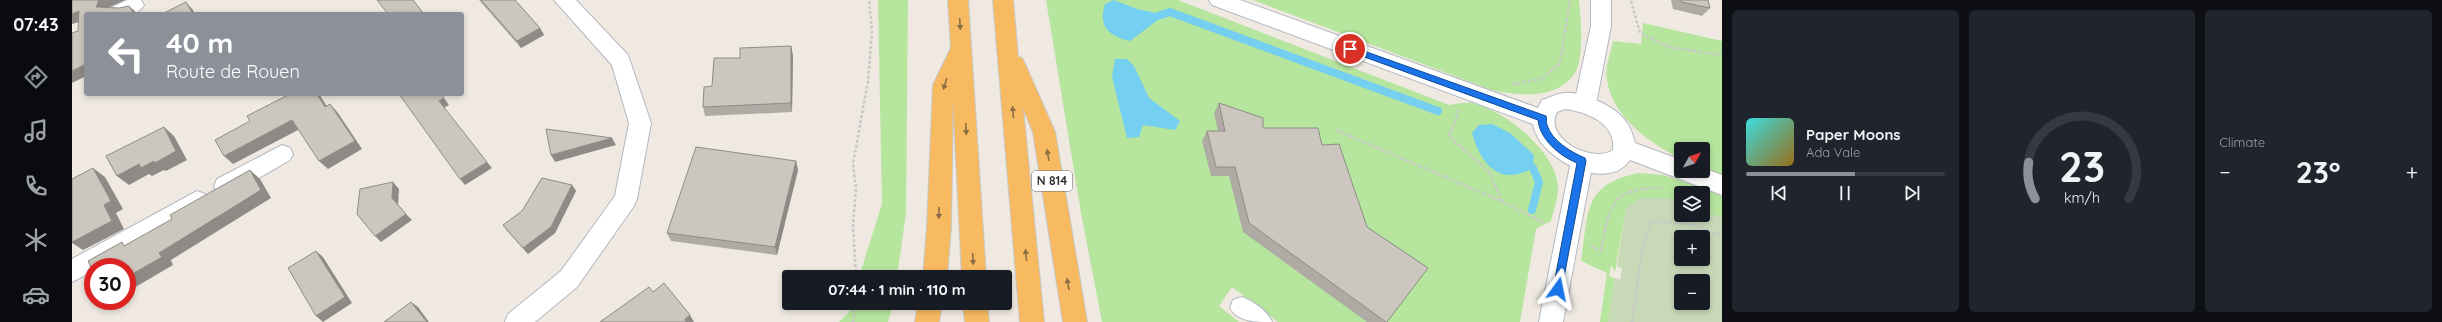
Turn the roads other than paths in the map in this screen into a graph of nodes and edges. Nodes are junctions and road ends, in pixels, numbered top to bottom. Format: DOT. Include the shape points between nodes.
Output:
graph roads {
  1 [pos="564,0"];
  2 [pos="958,0"];
  3 [pos="1003,0"];
  4 [pos="1219,0"];
  5 [pos="1601,0"];
  6 [pos="134,5"];
  7 [pos="119,12"];
  8 [pos="1007,46"];
  9 [pos="961,48"];
  10 [pos="1586,104"];
  11 [pos="1542,118"];
  12 [pos="1625,149"];
  13 [pos="282,154"];
  14 [pos="1582,161"];
  15 [pos="1674,166"];
  16 [pos="1705,178"];
  17 [pos="1722,184"];
  18 [pos="936,270"];
  19 [pos="974,270"];
  20 [pos="72,271"];
  21 [pos="929,310"];
  22 [pos="976,310"];
  23 [pos="517,322"];
  24 [pos="926,322"];
  25 [pos="977,322"];
  26 [pos="1032,322"];
  27 [pos="1075,322"];
  28 [pos="1551,322"];
  1 -- 23 [label="street" via="621,61 640,123 626,199 569,278"];
  2 -- 9 [label="highway, one-way"];
  3 -- 8 [label="highway, N 814"];
  4 -- 11 [label="street"];
  5 -- 10 [label="street" via="1601,26"];
  6 -- 7 [label="street"];
  26 -- 8 [label="highway, N 814, one-way"];
  27 -- 8 [label="highway, N 814, one-way" via="1044,132"];
  9 -- 18 [label="highway, one-way" via="943,85"];
  9 -- 19 [label="highway, one-way"];
  10 -- 11 [label="street" via="1565,101 1556,103 1544,112"];
  10 -- 12 [label="street" via="1599,110 1620,128"];
  11 -- 14 [label="street" via="1543,126 1553,142"];
  12 -- 14 [label="street" via="1614,161 1594,164"];
  12 -- 15 [label="street"];
  13 -- 20 [label="street"];
  14 -- 28 [label="street"];
  16 -- 17 [label="street"];
  21 -- 24 [label="highway"];
  22 -- 25 [label="highway"];
}
